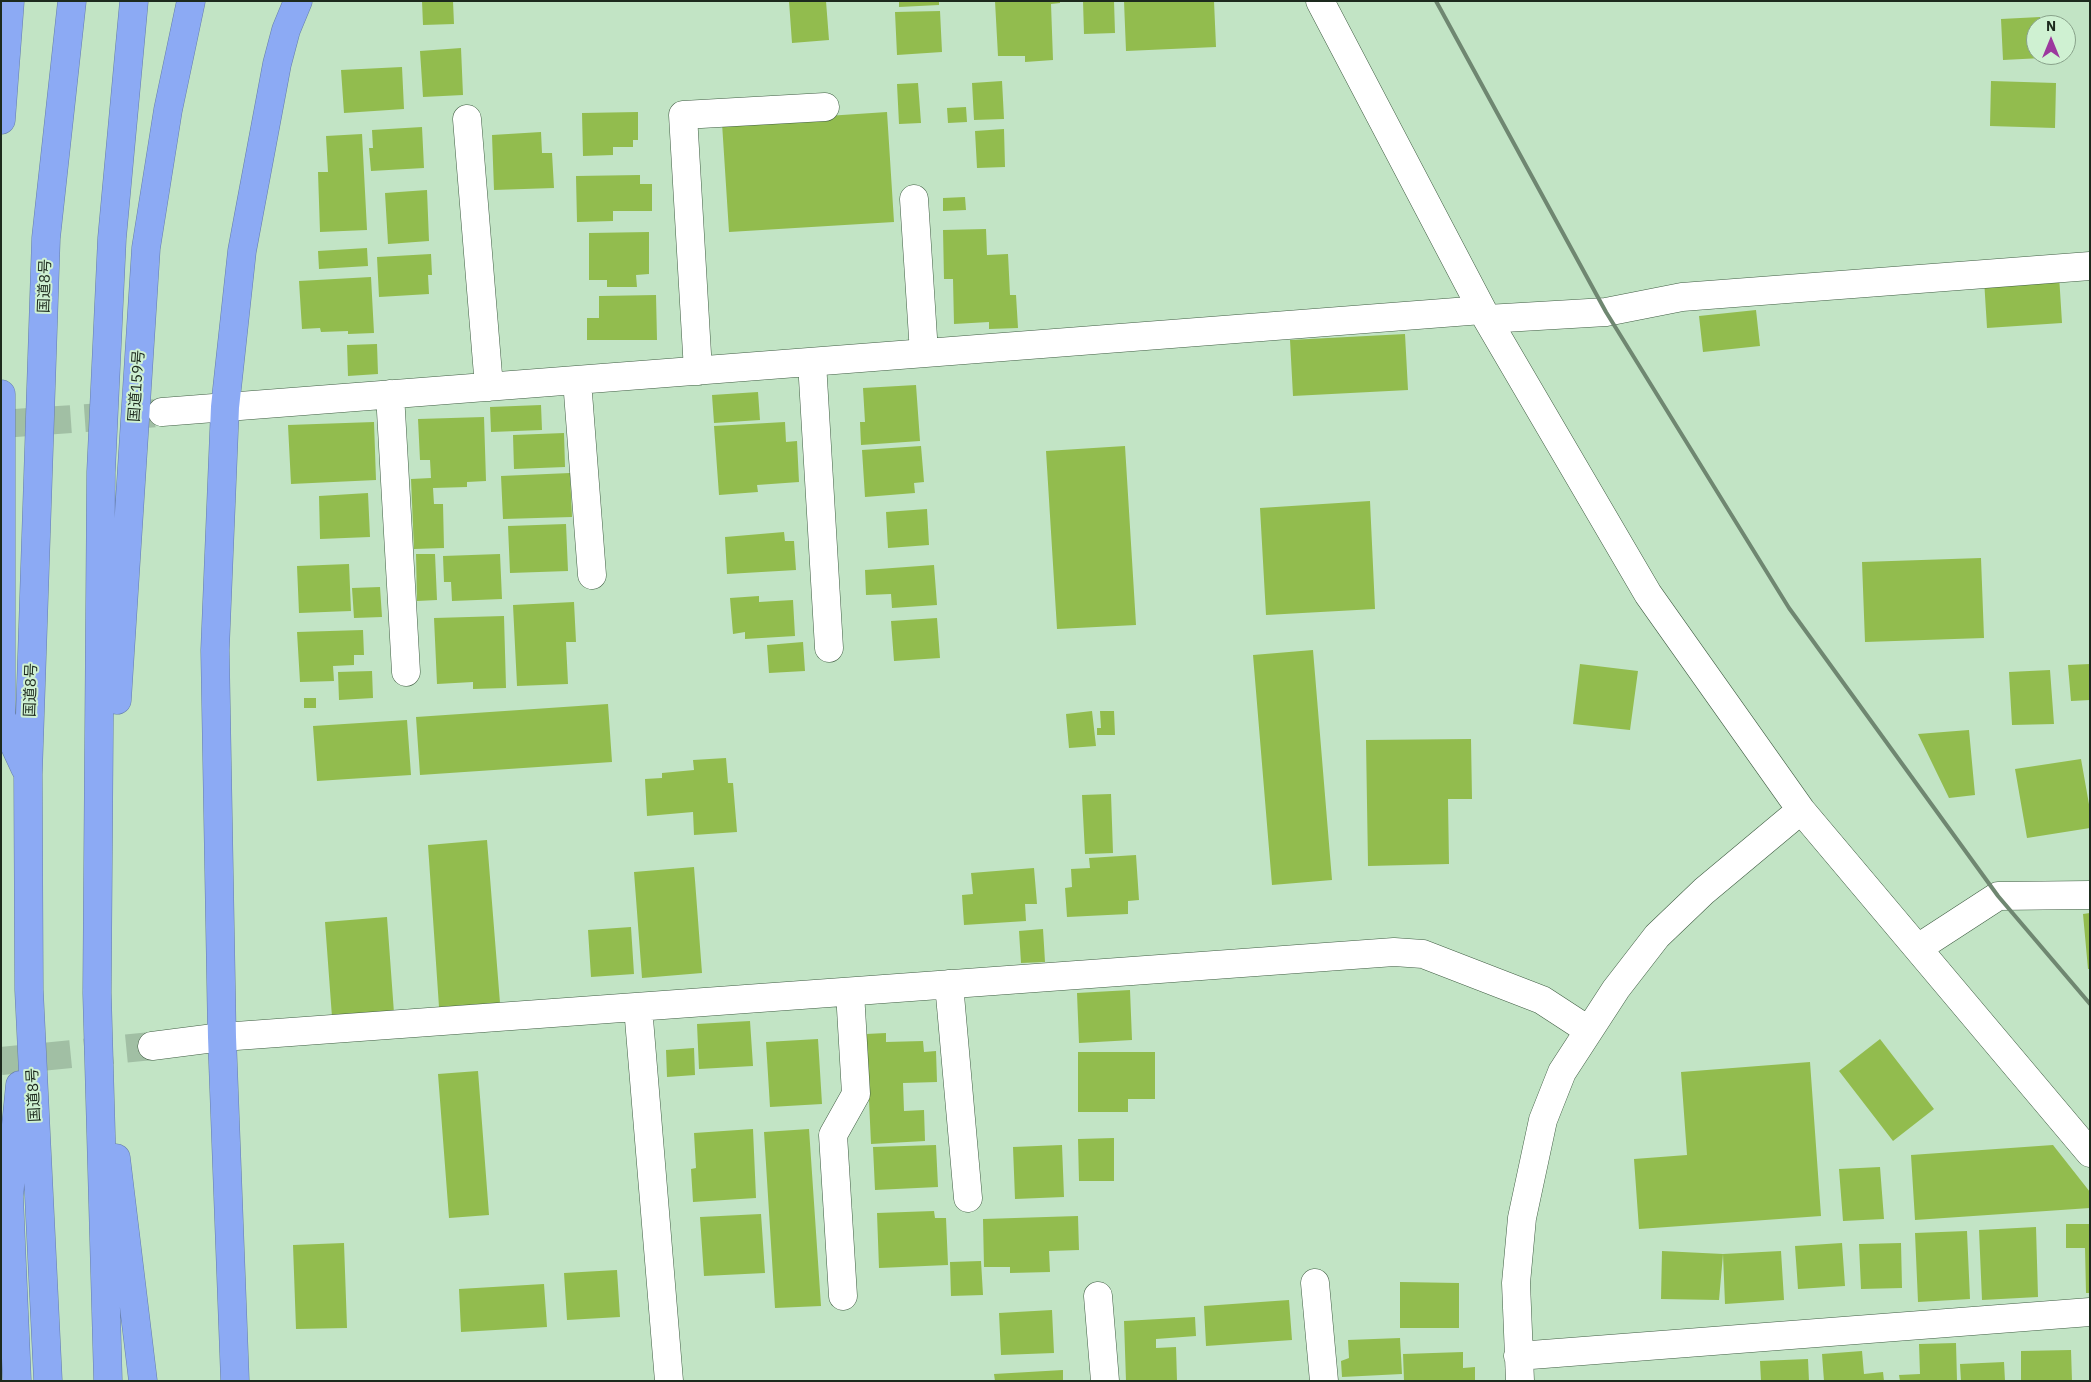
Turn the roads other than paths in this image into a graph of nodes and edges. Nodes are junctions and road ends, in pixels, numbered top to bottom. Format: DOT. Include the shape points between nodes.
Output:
graph roads {
  1 [pos="10,1"];
  2 [pos="72,1"];
  3 [pos="134,1"];
  4 [pos="191,1"];
  5 [pos="298,1"];
  6 [pos="1320,1"];
  7 [pos="825,107"];
  8 [pos="467,119"];
  9 [pos="1,120"];
  10 [pos="914,199"];
  11 [pos="2090,266"];
  12 [pos="1485,315"];
  13 [pos="924,353"];
  14 [pos="812,362"];
  15 [pos="698,371"];
  16 [pos="577,380"];
  17 [pos="489,387"];
  18 [pos="1,394"];
  19 [pos="390,394"];
  20 [pos="225,407"];
  21 [pos="162,412"];
  22 [pos="592,575"];
  23 [pos="829,648"];
  24 [pos="406,672"];
  25 [pos="100,772"];
  26 [pos="28,774"];
  27 [pos="1801,810"];
  28 [pos="2090,895"];
  29 [pos="1918,948"];
  30 [pos="949,984"];
  31 [pos="29,990"];
  32 [pos="850,992"];
  33 [pos="97,993"];
  34 [pos="638,1007"];
  35 [pos="1588,1030"];
  36 [pos="222,1037"];
  37 [pos="152,1046"];
  38 [pos="2090,1153"];
  39 [pos="968,1198"];
  40 [pos="1315,1283"];
  41 [pos="843,1296"];
  42 [pos="1098,1296"];
  43 [pos="2090,1312"];
  44 [pos="1519,1369"];
  45 [pos="17,1381"];
  46 [pos="48,1381"];
  47 [pos="108,1381"];
  48 [pos="143,1381"];
  49 [pos="235,1381"];
  50 [pos="669,1381"];
  51 [pos="1105,1381"];
  52 [pos="1324,1381"];
  1 -- 9 [label="highway"];
  2 -- 26 [label="highway, 国道8号" via="46,238"];
  3 -- 25 [label="highway" via="112,238 102,452"];
  4 -- 25 [label="highway, 国道159号" via="168,110 146,248 117,701"];
  5 -- 20 [label="highway" via="277,64 242,251"];
  6 -- 12 [label="street"];
  7 -- 15 [label="street" via="683,115"];
  8 -- 17 [label="street"];
  10 -- 13 [label="street"];
  11 -- 12 [label="street" via="1682,297 1606,312"];
  12 -- 13 [label="street"];
  12 -- 27 [label="street" via="1648,594"];
  13 -- 14 [label="street"];
  14 -- 15 [label="street"];
  14 -- 23 [label="street"];
  15 -- 16 [label="street"];
  16 -- 17 [label="street"];
  16 -- 22 [label="street"];
  17 -- 19 [label="street"];
  18 -- 26 [label="highway" via="1,716"];
  19 -- 20 [label="street"];
  19 -- 24 [label="street"];
  20 -- 21 [label="street"];
  20 -- 36 [label="highway" via="215,650"];
  25 -- 33 [label="highway"];
  26 -- 31 [label="highway, 国道8号"];
  27 -- 29 [label="street"];
  27 -- 35 [label="street" via="1704,891 1657,936"];
  28 -- 29 [label="street" via="1998,896"];
  29 -- 38 [label="street"];
  30 -- 32 [label="street"];
  30 -- 35 [label="street" via="1384,953 1423,954 1542,1000"];
  30 -- 39 [label="street"];
  31 -- 45 [label="highway" via="9,1196"];
  31 -- 46 [label="highway, 国道8号"];
  32 -- 34 [label="street"];
  32 -- 41 [label="street" via="856,1094 833,1135"];
  33 -- 47 [label="highway"];
  33 -- 48 [label="highway"];
  34 -- 36 [label="street"];
  34 -- 50 [label="street"];
  35 -- 44 [label="street" via="1562,1072 1543,1120 1530,1178 1522,1218 1516,1283"];
  36 -- 37 [label="street"];
  36 -- 49 [label="highway"];
  40 -- 52 [label="street"];
  42 -- 51 [label="street"];
  43 -- 44 [label="street"];
}
